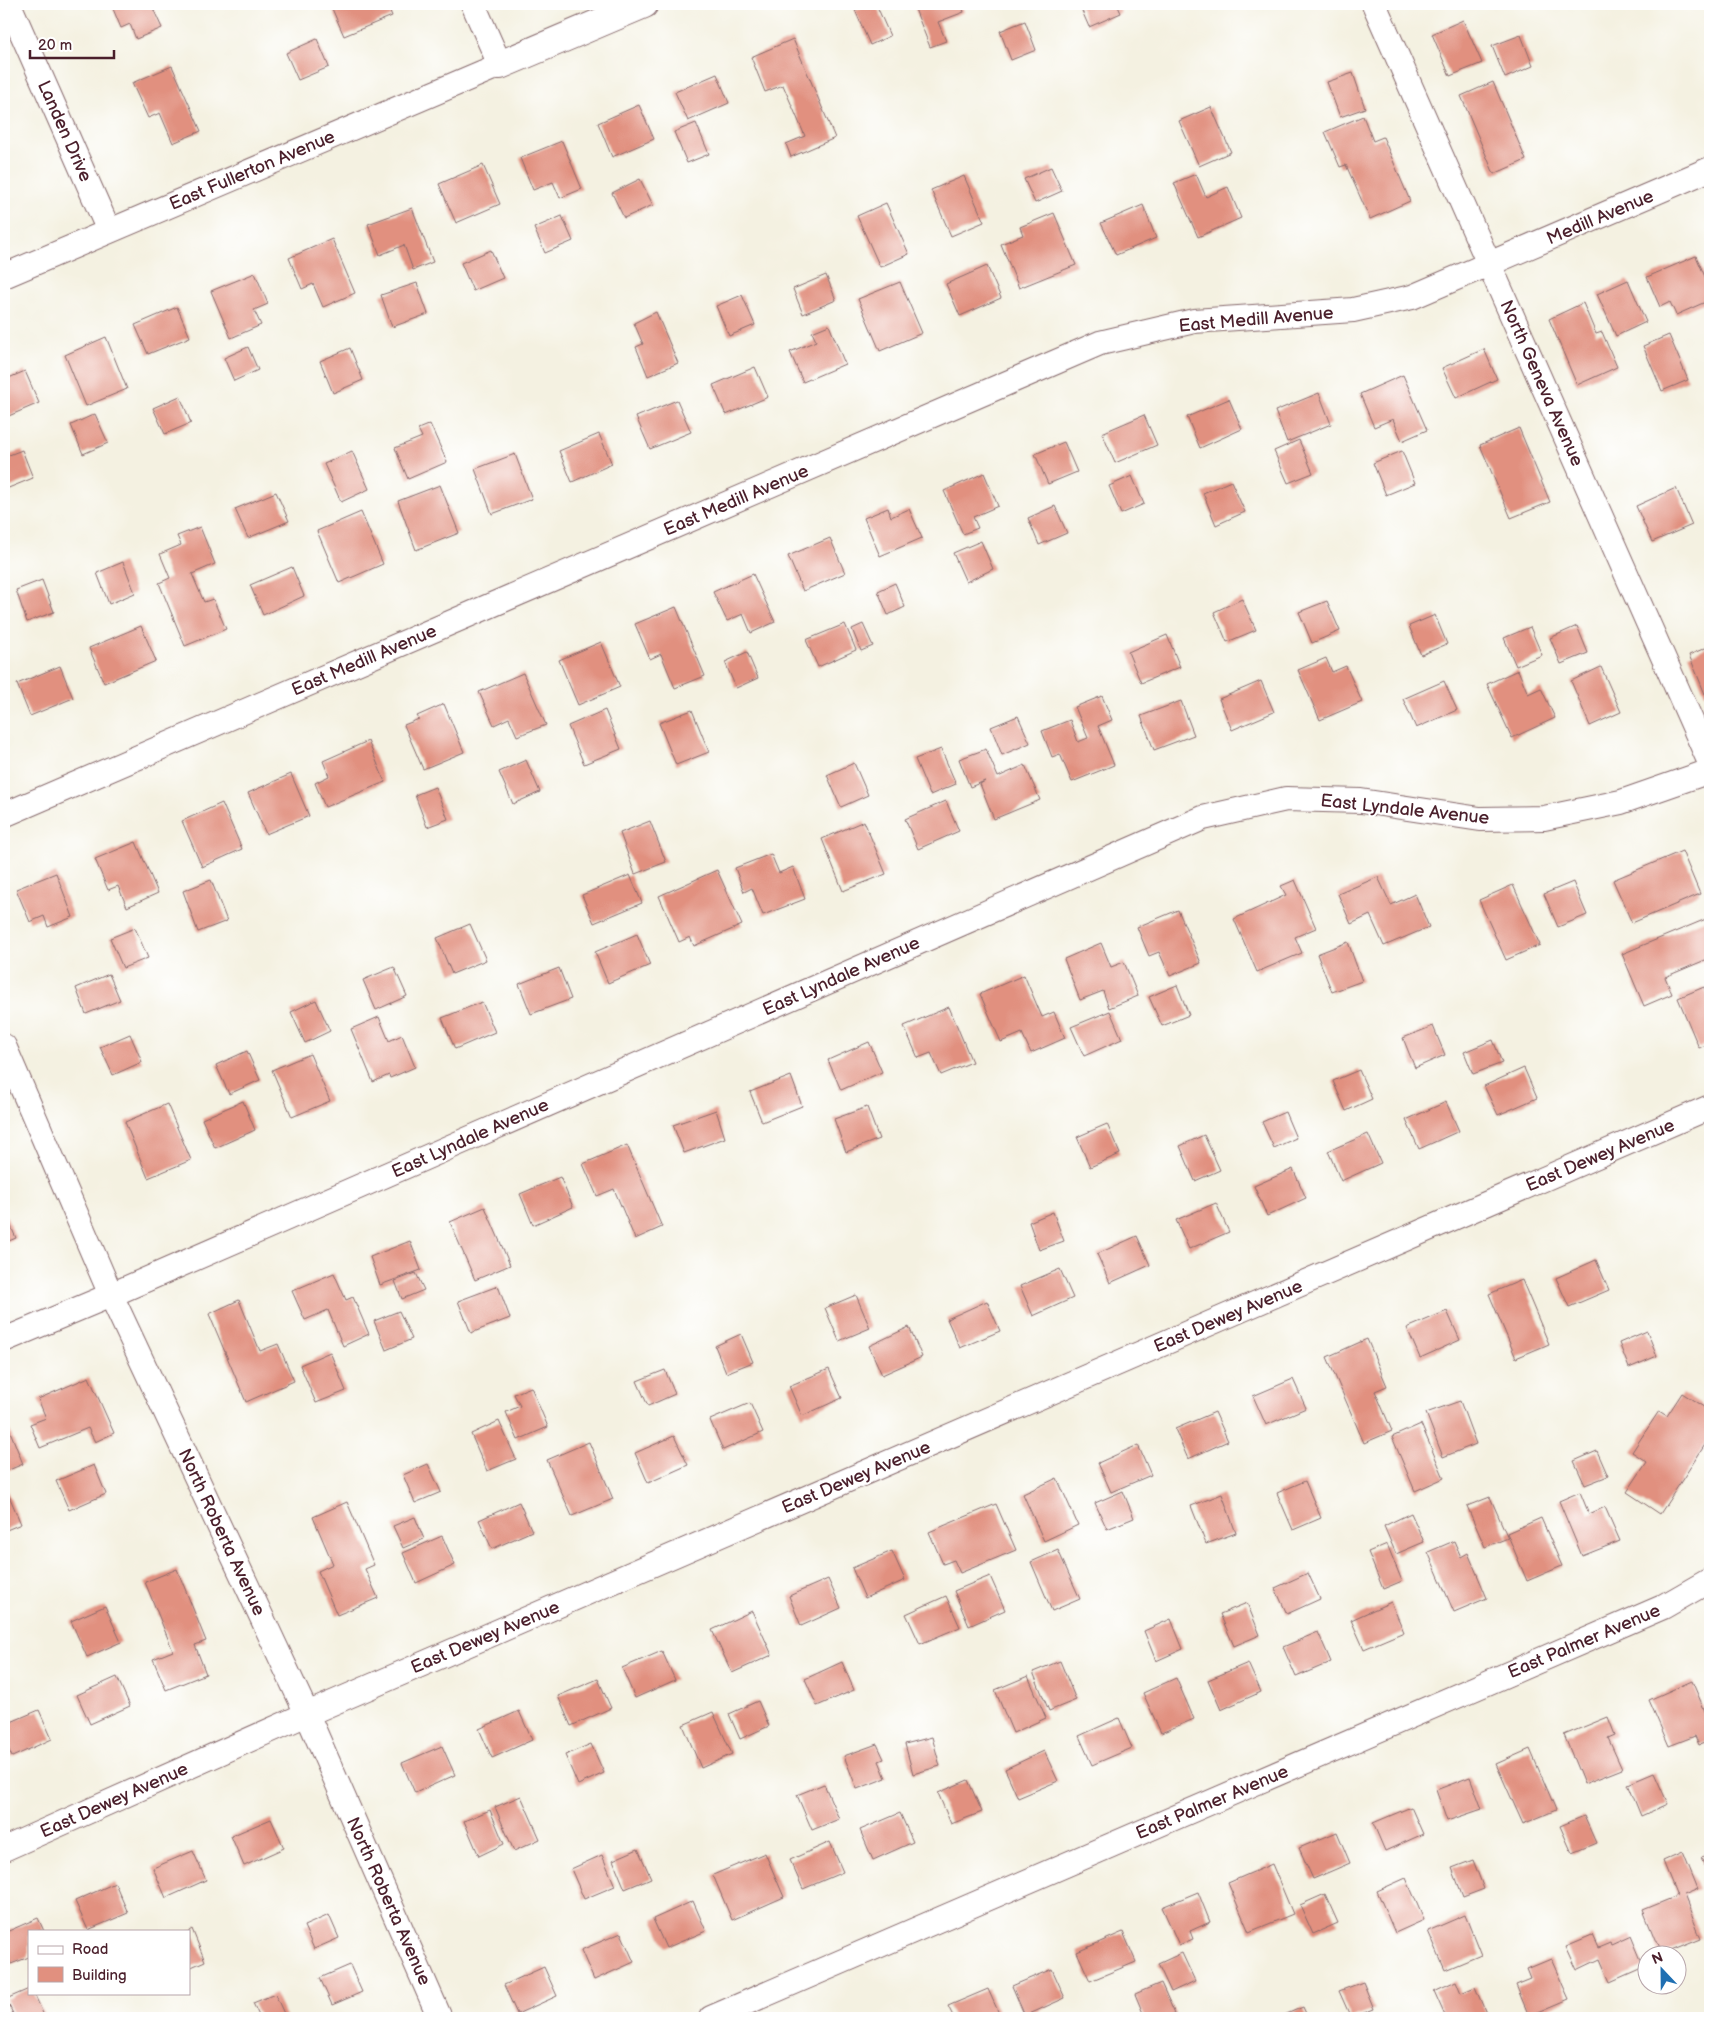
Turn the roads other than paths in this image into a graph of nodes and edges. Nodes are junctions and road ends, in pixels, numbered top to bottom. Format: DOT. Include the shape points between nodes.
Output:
graph roads {
  1 [pos="9,4"];
  2 [pos="473,4"];
  3 [pos="644,4"];
  4 [pos="1374,4"];
  5 [pos="500,65"];
  6 [pos="1710,169"];
  7 [pos="109,231"];
  8 [pos="1490,265"];
  9 [pos="4,276"];
  10 [pos="1710,763"];
  11 [pos="1710,771"];
  12 [pos="4,815"];
  13 [pos="4,1046"];
  14 [pos="1710,1107"];
  15 [pos="111,1295"];
  16 [pos="4,1340"];
  17 [pos="1710,1580"];
  18 [pos="307,1714"];
  19 [pos="4,1849"];
  20 [pos="440,2018"];
  21 [pos="711,2018"];
  1 -- 7 [label="street, Landen Drive"];
  2 -- 5 [label="street"];
  3 -- 5 [label="street"];
  4 -- 8 [label="street, North Geneva Avenue"];
  5 -- 7 [label="street, East Fullerton Avenue"];
  6 -- 8 [label="street, Medill Avenue"];
  7 -- 9 [label="street, East Fullerton Avenue"];
  8 -- 10 [label="street, North Geneva Avenue"];
  8 -- 12 [label="street, East Medill Avenue" via="1412,297 1353,310 1194,321 1100,343"];
  11 -- 15 [label="street, East Lyndale Avenue" via="1621,802 1544,818 1480,819 1361,801 1286,799 1203,818"];
  13 -- 15 [label="street, North Roberta Avenue"];
  14 -- 18 [label="street, East Dewey Avenue"];
  15 -- 16 [label="street, East Lyndale Avenue"];
  15 -- 18 [label="street, North Roberta Avenue"];
  17 -- 21 [label="street, East Palmer Avenue" via="1664,1608"];
  18 -- 19 [label="street, East Dewey Avenue"];
  18 -- 20 [label="street, North Roberta Avenue"];
}
